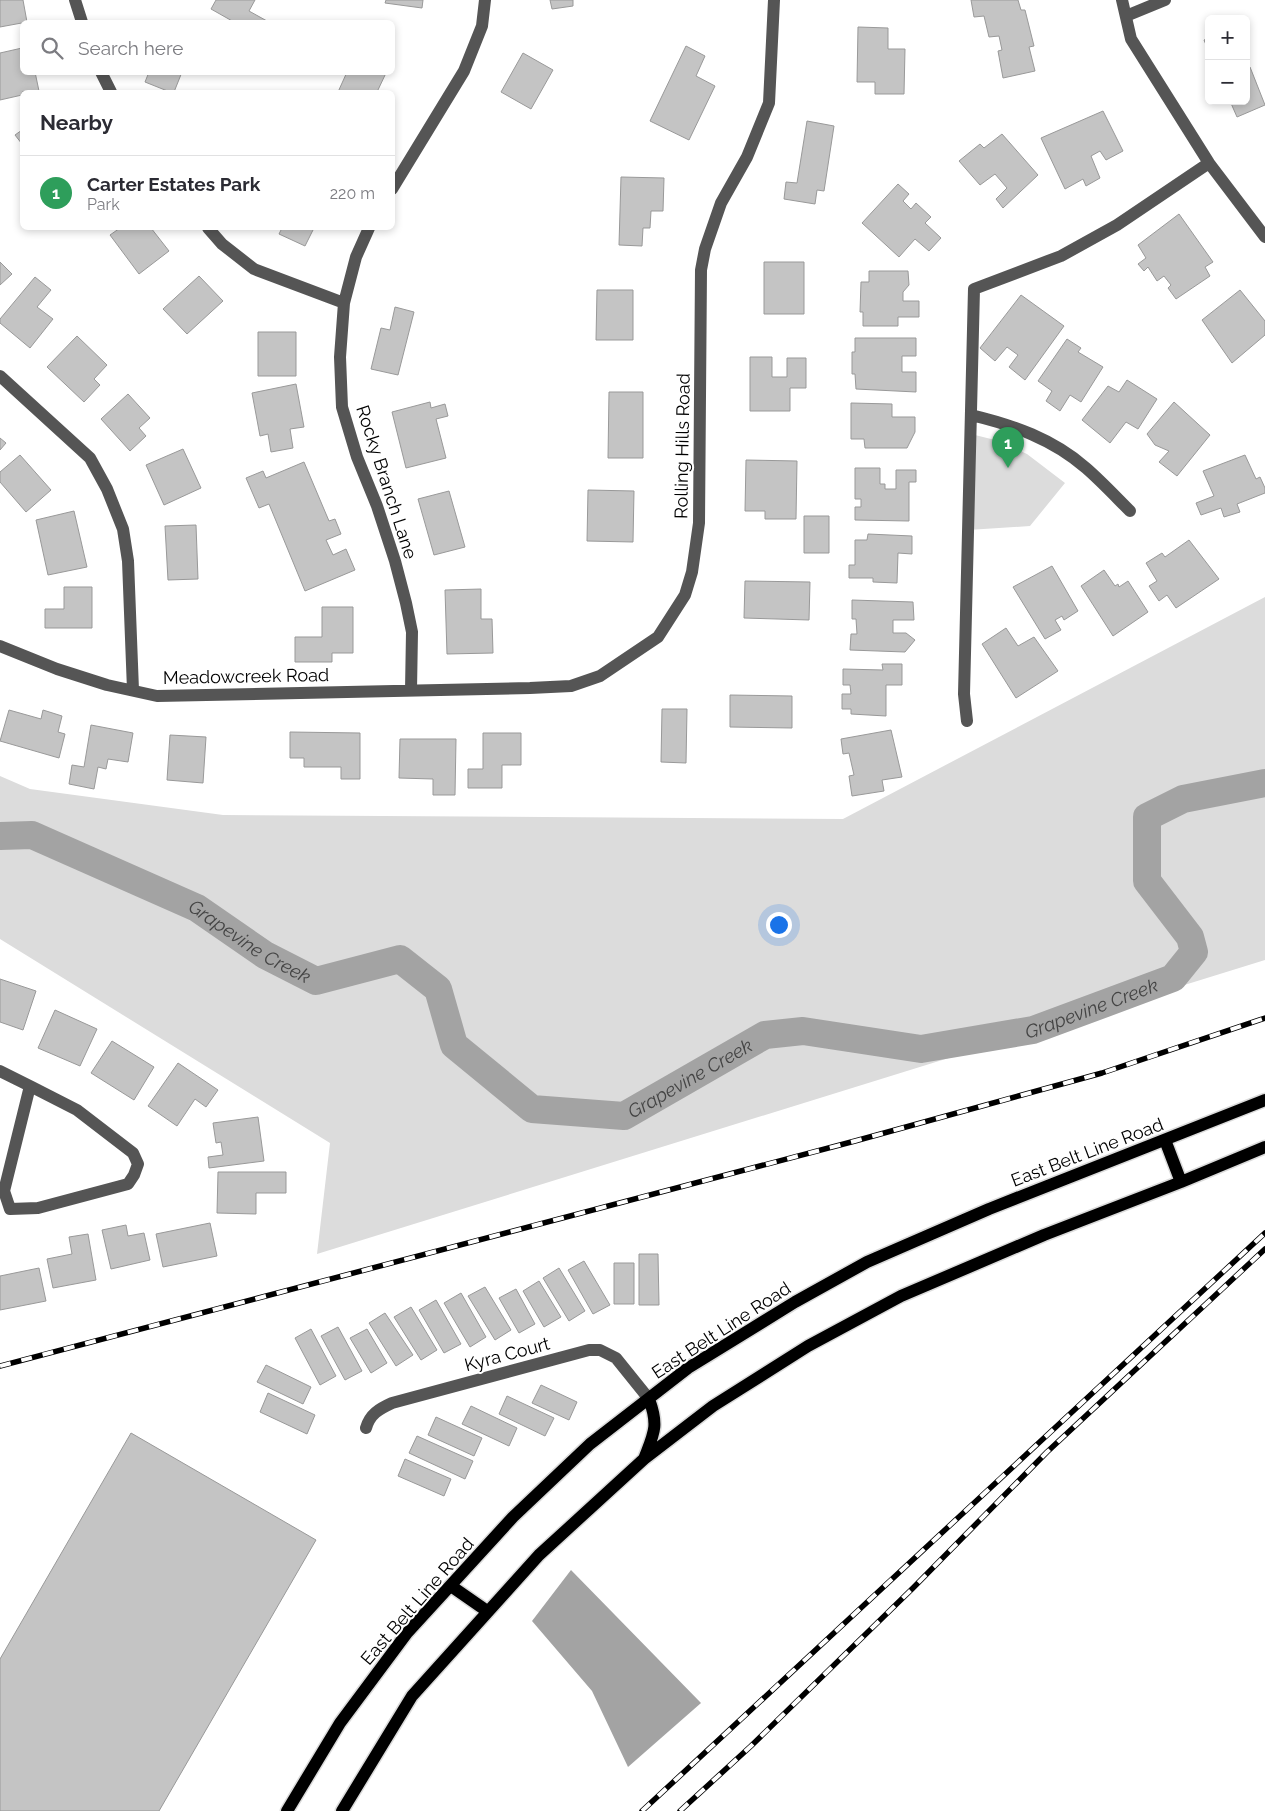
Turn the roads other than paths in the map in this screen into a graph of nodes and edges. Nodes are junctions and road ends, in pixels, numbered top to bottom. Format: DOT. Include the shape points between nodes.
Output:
graph roads {
  1 [pos="75,0"];
  2 [pos="485,0"];
  3 [pos="774,0"];
  4 [pos="1122,0"];
  5 [pos="1165,0"];
  6 [pos="1126,16"];
  7 [pos="81,20"];
  8 [pos="102,75"];
  9 [pos="110,90"];
  10 [pos="1209,163"];
  11 [pos="395,184"];
  12 [pos="210,230"];
  13 [pos="368,230"];
  14 [pos="1265,238"];
  15 [pos="344,304"];
  16 [pos="0,376"];
  17 [pos="971,416"];
  18 [pos="1130,511"];
  19 [pos="0,646"];
  20 [pos="134,690"];
  21 [pos="411,690"];
  22 [pos="967,721"];
  23 [pos="0,1071"];
  24 [pos="30,1086"];
  25 [pos="1265,1100"];
  26 [pos="1165,1140"];
  27 [pos="1265,1147"];
  28 [pos="1181,1182"];
  29 [pos="649,1399"];
  30 [pos="366,1428"];
  31 [pos="644,1459"];
  32 [pos="451,1586"];
  33 [pos="487,1611"];
  34 [pos="287,1811"];
  35 [pos="342,1811"];
  1 -- 7 [label="street"];
  2 -- 11 [label="street" via="482,26 464,71"];
  3 -- 21 [label="street, Rolling Hills Road" via="769,103 747,157 721,202 701,270 699,523 685,596 658,638 600,676 571,686"];
  4 -- 6 [label="street"];
  5 -- 6 [label="street"];
  6 -- 10 [label="street" via="1131,39"];
  8 -- 9 [label="street"];
  10 -- 14 [label="street"];
  10 -- 17 [label="street" via="1117,225 1061,256 974,289"];
  12 -- 15 [label="street" via="254,269"];
  13 -- 15 [label="street, Rocky Branch Lane" via="356,257"];
  15 -- 21 [label="street, Rocky Branch Lane" via="340,357 342,407 395,561 406,603 412,632"];
  16 -- 20 [label="street" via="90,458 107,489 123,529 128,561"];
  17 -- 18 [label="street" via="1011,425 1052,444 1084,467"];
  17 -- 22 [label="street" via="964,694"];
  19 -- 20 [label="street, Meadowcreek Road" via="57,669"];
  20 -- 21 [label="street, Meadowcreek Road" via="157,696"];
  23 -- 24 [label="street"];
  24 -- 24 [label="street" via="78,1110 133,1154 138,1164 128,1184 38,1208 10,1209 4,1191"];
  25 -- 26 [label="main road, East Belt Line Road"];
  26 -- 28 [label="main road"];
  26 -- 29 [label="main road, East Belt Line Road" via="867,1262 688,1368"];
  27 -- 28 [label="main road"];
  28 -- 31 [label="main road" via="1044,1235 901,1296 808,1346 713,1406"];
  29 -- 30 [label="street, Kyra Court" via="616,1358 600,1350 589,1350 392,1403 374,1414"];
  29 -- 31 [label="main road" via="655,1428"];
  29 -- 32 [label="main road, East Belt Line Road" via="590,1444 513,1517"];
  31 -- 33 [label="main road" via="539,1555"];
  32 -- 33 [label="main road"];
  32 -- 34 [label="main road, East Belt Line Road" via="407,1633 340,1723"];
  33 -- 35 [label="main road" via="412,1696"];
}
